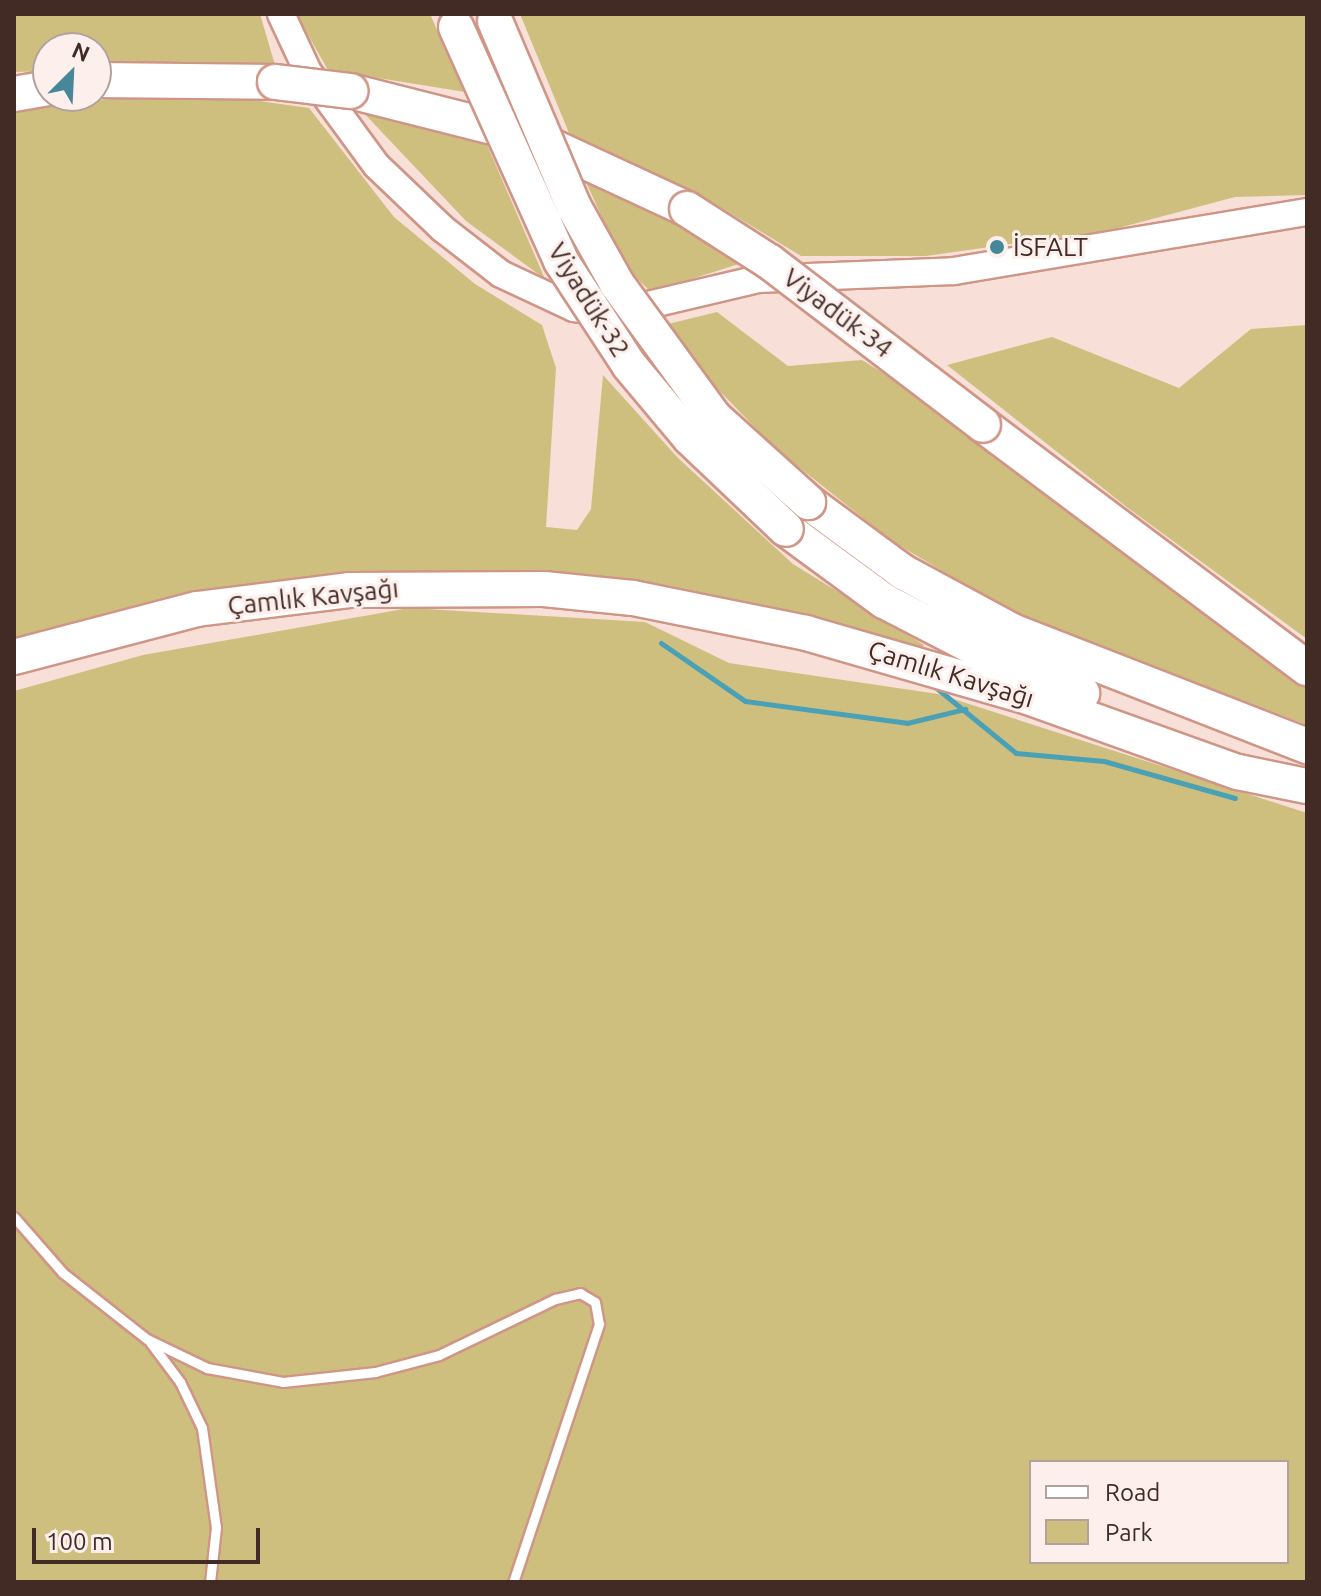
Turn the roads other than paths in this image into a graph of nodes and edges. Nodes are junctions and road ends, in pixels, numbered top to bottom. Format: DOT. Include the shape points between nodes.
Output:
graph roads {
  1 [pos="281,14"];
  2 [pos="494,17"];
  3 [pos="453,20"];
  4 [pos="112,80"];
  5 [pos="1307,212"];
  6 [pos="786,529"];
  7 [pos="14,657"];
  8 [pos="1307,668"];
  9 [pos="1307,746"];
  10 [pos="1306,786"];
  11 [pos="14,1217"];
  12 [pos="147,1339"];
  13 [pos="210,1582"];
  14 [pos="513,1582"];
  1 -- 5 [label="main road" via="308,72 376,165 443,229 501,274 574,308 610,314 758,279 954,271"];
  2 -- 9 [label="highway, Viyadük-32, bridge" via="574,207 617,284 714,417 808,502 903,572 1012,631"];
  3 -- 6 [label="highway, Viyadük-32, bridge" via="561,261 629,365 690,438"];
  4 -- 8 [label="highway, Viyadük-34, bridge" via="275,82 350,91 532,137 687,209 770,262"];
  6 -- 10 [label="highway, Çamlık Kavşağı" via="884,601 979,650"];
  7 -- 10 [label="highway, Çamlık Kavşağı" via="197,609 334,592 446,586 544,589 633,598 806,633 1028,697 1238,772"];
  11 -- 12 [label="lane" via="63,1273"];
  12 -- 13 [label="lane" via="180,1382 202,1428 216,1527"];
  12 -- 14 [label="lane" via="207,1368 283,1382 375,1372 439,1355 555,1299 580,1293 595,1302 599,1324"];
}
